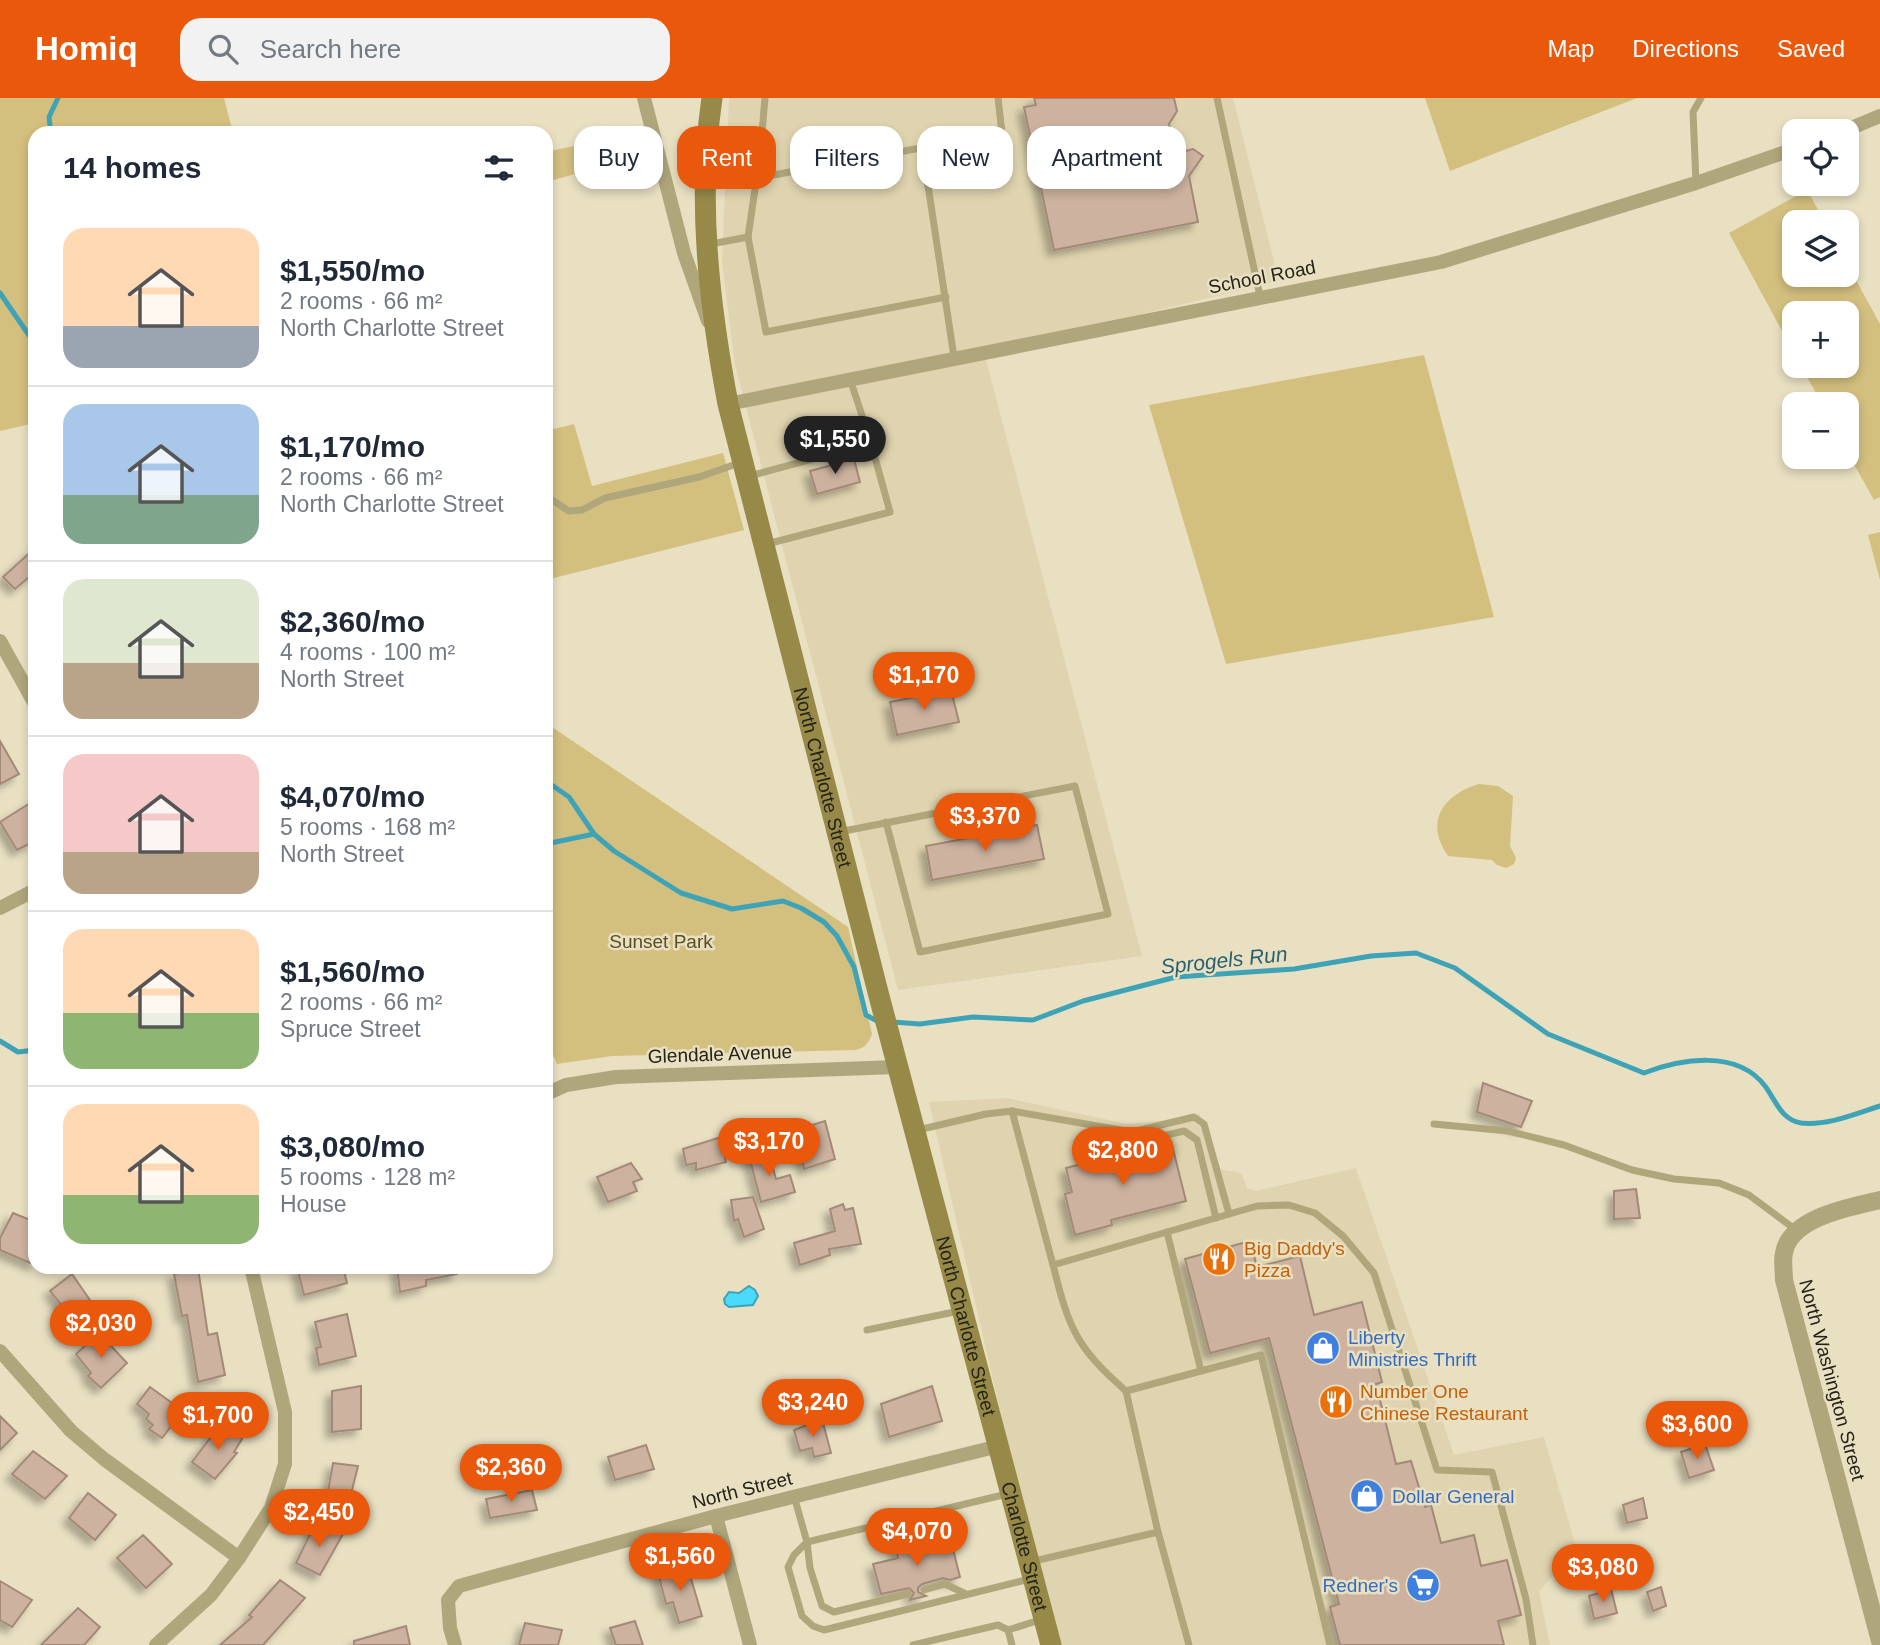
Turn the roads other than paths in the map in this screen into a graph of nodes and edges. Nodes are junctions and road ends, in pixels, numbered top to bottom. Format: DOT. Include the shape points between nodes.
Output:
graph roads {
  1 [pos="644,98"];
  2 [pos="712,98"];
  3 [pos="765,98"];
  4 [pos="998,98"];
  5 [pos="1217,98"];
  6 [pos="1701,98"];
  7 [pos="1880,116"];
  8 [pos="1859,125"];
  9 [pos="762,126"];
  10 [pos="1001,126"];
  11 [pos="917,150"];
  12 [pos="1782,153"];
  13 [pos="776,175"];
  14 [pos="1696,183"];
  15 [pos="755,189"];
  16 [pos="928,189"];
  17 [pos="748,237"];
  18 [pos="707,245"];
  19 [pos="1260,296"];
  20 [pos="946,297"];
  21 [pos="716,342"];
  22 [pos="954,357"];
  23 [pos="850,379"];
  24 [pos="728,404"];
  25 [pos="871,443"];
  26 [pos="744,469"];
  27 [pos="553,501"];
  28 [pos="763,545"];
  29 [pos="0,641"];
  30 [pos="28,691"];
  31 [pos="886,822"];
  32 [pos="838,832"];
  33 [pos="28,894"];
  34 [pos="0,908"];
  35 [pos="898,1067"];
  36 [pos="553,1091"];
  37 [pos="1012,1111"];
  38 [pos="1434,1124"];
  39 [pos="1093,1125"];
  40 [pos="915,1130"];
  41 [pos="1880,1200"];
  42 [pos="1229,1214"];
  43 [pos="1216,1217"];
  44 [pos="1796,1230"];
  45 [pos="1167,1232"];
  46 [pos="1053,1265"];
  47 [pos="253,1274"];
  48 [pos="963,1310"];
  49 [pos="867,1330"];
  50 [pos="0,1351"];
  51 [pos="1201,1371"];
  52 [pos="1126,1391"];
  53 [pos="999,1446"];
  54 [pos="1011,1493"];
  55 [pos="794,1496"];
  56 [pos="716,1516"];
  57 [pos="1158,1532"];
  58 [pos="807,1542"];
  59 [pos="239,1558"];
  60 [pos="1031,1570"];
  61 [pos="924,1590"];
  62 [pos="908,1594"];
  63 [pos="967,1595"];
  64 [pos="1044,1619"];
  65 [pos="1008,1630"];
  66 [pos="1880,1641"];
  67 [pos="156,1645"];
  68 [pos="454,1645"];
  69 [pos="750,1645"];
  70 [pos="913,1645"];
  71 [pos="1012,1645"];
  72 [pos="1051,1645"];
  73 [pos="1189,1645"];
  74 [pos="1330,1645"];
  75 [pos="1533,1645"];
  1 -- 21 [label="street" via="684,253"];
  2 -- 18 [label="main road, North Charlotte Street"];
  3 -- 9 [label="lane"];
  4 -- 10 [label="lane"];
  5 -- 19 [label="lane"];
  6 -- 14 [label="lane" via="1693,112"];
  7 -- 8 [label="street"];
  11 -- 13 [label="lane"];
  12 -- 14 [label="street, School Road"];
  14 -- 19 [label="street, School Road" via="1441,262"];
  15 -- 17 [label="lane"];
  16 -- 20 [label="lane"];
  17 -- 18 [label="lane"];
  17 -- 20 [label="lane" via="766,332"];
  18 -- 21 [label="main road, North Charlotte Street"];
  19 -- 22 [label="street, School Road"];
  20 -- 22 [label="lane"];
  21 -- 24 [label="main road, North Charlotte Street"];
  22 -- 23 [label="street, School Road"];
  23 -- 24 [label="street, School Road"];
  23 -- 25 [label="lane"];
  24 -- 26 [label="main road, North Charlotte Street"];
  25 -- 26 [label="lane"];
  25 -- 28 [label="lane" via="890,512"];
  26 -- 27 [label="lane" via="605,498 582,510 569,510"];
  26 -- 28 [label="main road, North Charlotte Street"];
  28 -- 32 [label="main road, North Charlotte Street"];
  29 -- 30 [label="street"];
  31 -- 31 [label="lane" via="1075,786 1108,914 920,952"];
  31 -- 32 [label="lane"];
  32 -- 35 [label="main road, North Charlotte Street"];
  33 -- 34 [label="street"];
  35 -- 36 [label="street, Glendale Avenue" via="616,1077"];
  35 -- 40 [label="main road, North Charlotte Street"];
  37 -- 39 [label="lane"];
  37 -- 40 [label="lane"];
  37 -- 46 [label="lane"];
  38 -- 44 [label="lane" via="1508,1131 1632,1170 1719,1183 1749,1195"];
  39 -- 42 [label="lane" via="1132,1132 1194,1117 1204,1124"];
  39 -- 43 [label="lane" via="1118,1140 1137,1142 1185,1131 1197,1140"];
  40 -- 48 [label="main road, North Charlotte Street"];
  41 -- 44 [label="street" via="1828,1213"];
  42 -- 43 [label="lane"];
  42 -- 75 [label="lane" via="1257,1206 1289,1205 1315,1213 1343,1236 1374,1273 1437,1471 1492,1472"];
  43 -- 45 [label="lane"];
  44 -- 66 [label="street, North Washington Street" via="1784,1251 1784,1280"];
  45 -- 46 [label="lane"];
  45 -- 51 [label="lane"];
  46 -- 52 [label="lane" via="1066,1317 1081,1346"];
  47 -- 59 [label="street" via="285,1412 285,1464 271,1508"];
  48 -- 49 [label="lane"];
  48 -- 53 [label="main road, North Charlotte Street"];
  50 -- 59 [label="street" via="71,1431"];
  51 -- 52 [label="lane"];
  51 -- 74 [label="lane" via="1261,1355"];
  52 -- 57 [label="lane"];
  53 -- 54 [label="main road, Charlotte Street"];
  53 -- 55 [label="street, North Street"];
  54 -- 58 [label="lane"];
  54 -- 60 [label="main road, Charlotte Street"];
  55 -- 56 [label="street, North Street"];
  55 -- 58 [label="lane"];
  56 -- 68 [label="street, North Street" via="459,1586 449,1600"];
  56 -- 69 [label="street"];
  57 -- 60 [label="lane"];
  57 -- 73 [label="lane"];
  58 -- 62 [label="lane" via="822,1606 834,1612"];
  58 -- 63 [label="lane" via="788,1567 802,1616 824,1630"];
  59 -- 67 [label="street" via="211,1595"];
  60 -- 63 [label="lane"];
  60 -- 64 [label="main road, Charlotte Street"];
  61 -- 63 [label="lane" via="945,1584"];
  64 -- 65 [label="lane"];
  64 -- 72 [label="main road, Charlotte Street"];
  65 -- 70 [label="lane" via="998,1625"];
  65 -- 71 [label="lane"];
}
